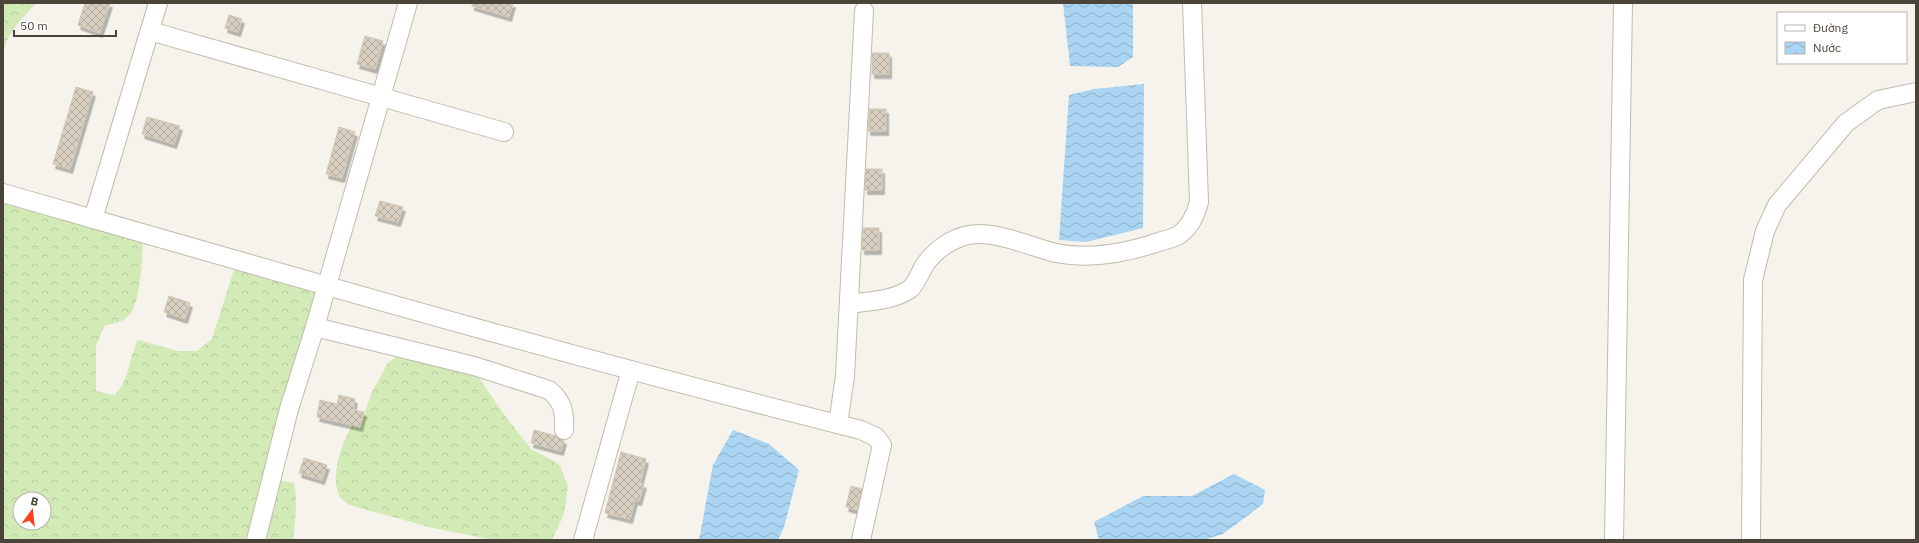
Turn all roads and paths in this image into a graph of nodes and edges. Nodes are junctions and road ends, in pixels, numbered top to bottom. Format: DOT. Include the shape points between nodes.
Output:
graph roads {
  1 [pos="158,3"];
  2 [pos="408,3"];
  3 [pos="1192,3"];
  4 [pos="1624,3"];
  5 [pos="864,11"];
  6 [pos="150,31"];
  7 [pos="1916,92"];
  8 [pos="381,97"];
  9 [pos="504,132"];
  10 [pos="3,193"];
  11 [pos="93,219"];
  12 [pos="326,286"];
  13 [pos="849,304"];
  14 [pos="315,327"];
  15 [pos="631,370"];
  16 [pos="838,424"];
  17 [pos="564,430"];
  18 [pos="256,540"];
  19 [pos="583,540"];
  20 [pos="861,540"];
  21 [pos="1614,540"];
  22 [pos="1751,540"];
  1 -- 6 [label="lane"];
  2 -- 8 [label="lane"];
  3 -- 13 [label="lane" via="1199,202 1189,226 1178,236 1143,247 1093,256 1056,253 994,236 964,236 948,242 933,255 911,288 899,295"];
  4 -- 21 [label="lane"];
  5 -- 13 [label="lane"];
  6 -- 8 [label="lane"];
  6 -- 11 [label="lane"];
  7 -- 22 [label="lane" via="1878,100 1846,123 1777,205 1765,231 1753,280"];
  8 -- 9 [label="lane"];
  8 -- 12 [label="lane"];
  10 -- 11 [label="lane"];
  11 -- 12 [label="lane"];
  12 -- 14 [label="lane"];
  12 -- 15 [label="lane"];
  13 -- 16 [label="lane" via="845,376"];
  14 -- 17 [label="lane" via="474,366 549,390 556,395 563,407"];
  14 -- 18 [label="lane" via="289,409"];
  15 -- 16 [label="lane"];
  15 -- 19 [label="lane"];
  16 -- 20 [label="lane" via="876,437 882,445"];
}
